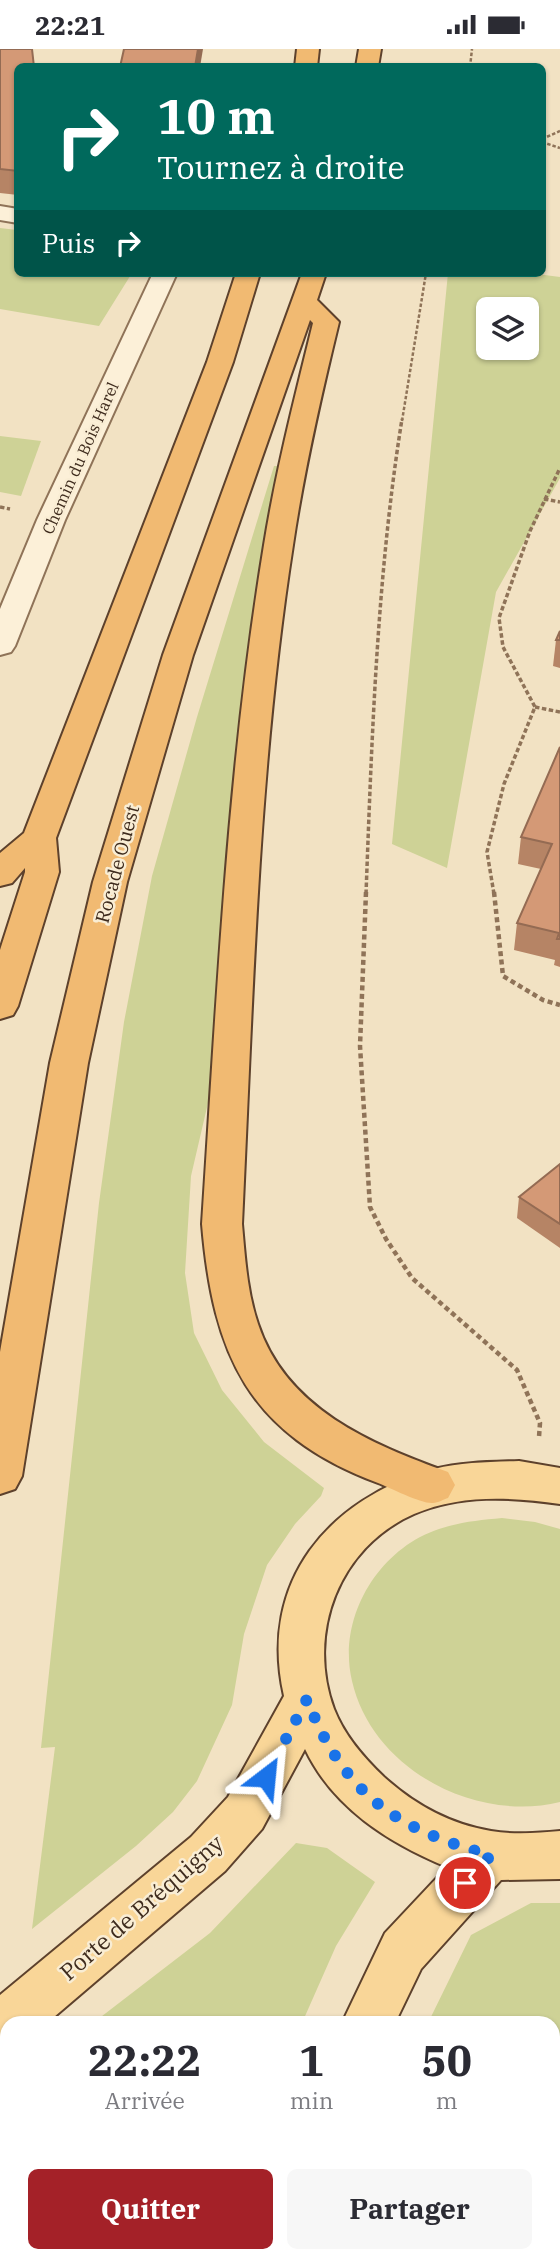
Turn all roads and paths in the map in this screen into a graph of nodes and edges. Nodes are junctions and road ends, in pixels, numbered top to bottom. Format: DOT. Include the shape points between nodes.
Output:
graph roads {
  1 [pos="163,277"];
  2 [pos="247,277"];
  3 [pos="425,277"];
  4 [pos="310,287"];
  5 [pos="560,468"];
  6 [pos="544,499"];
  7 [pos="560,502"];
  8 [pos="0,646"];
  9 [pos="535,707"];
  10 [pos="560,712"];
  11 [pos="39,838"];
  12 [pos="0,875"];
  13 [pos="560,1005"];
  14 [pos="0,1006"];
  15 [pos="0,1476"];
  16 [pos="547,1483"];
  17 [pos="433,1485"];
  18 [pos="307,1699"];
  19 [pos="491,1855"];
  20 [pos="560,1855"];
  21 [pos="15,2016"];
  22 [pos="371,2016"];
  1 -- 8 [label="street, Chemin du Bois Harel" via="51,520"];
  2 -- 11 [label="highway" via="220,362"];
  3 -- 16 [label="path" via="390,493 371,749 360,1046 370,1207 412,1278 517,1370 540,1423"];
  4 -- 15 [label="highway, Rocade Ouest" via="178,655 110,882 69,1063"];
  4 -- 17 [label="highway" via="326,322 284,499 250,775 222,1224 224,1272 235,1322 254,1364 289,1409 327,1441 378,1467"];
  5 -- 6 [label="path"];
  6 -- 7 [label="path"];
  6 -- 9 [label="path" via="499,618 503,647"];
  9 -- 10 [label="path"];
  9 -- 13 [label="path" via="504,785 487,852 503,976"];
  11 -- 12 [label="highway"];
  11 -- 14 [label="highway" via="42,872"];
  16 -- 17 [label="main road" via="466,1479"];
  17 -- 18 [label="main road" via="371,1517 325,1566 302,1629"];
  18 -- 19 [label="main road" via="320,1735 343,1770 372,1800 407,1825 448,1844"];
  18 -- 21 [label="main road, Porte de Bréquigny" via="245,1813 208,1854"];
  19 -- 20 [label="main road"];
  19 -- 22 [label="main road" via="403,1951"];
}
